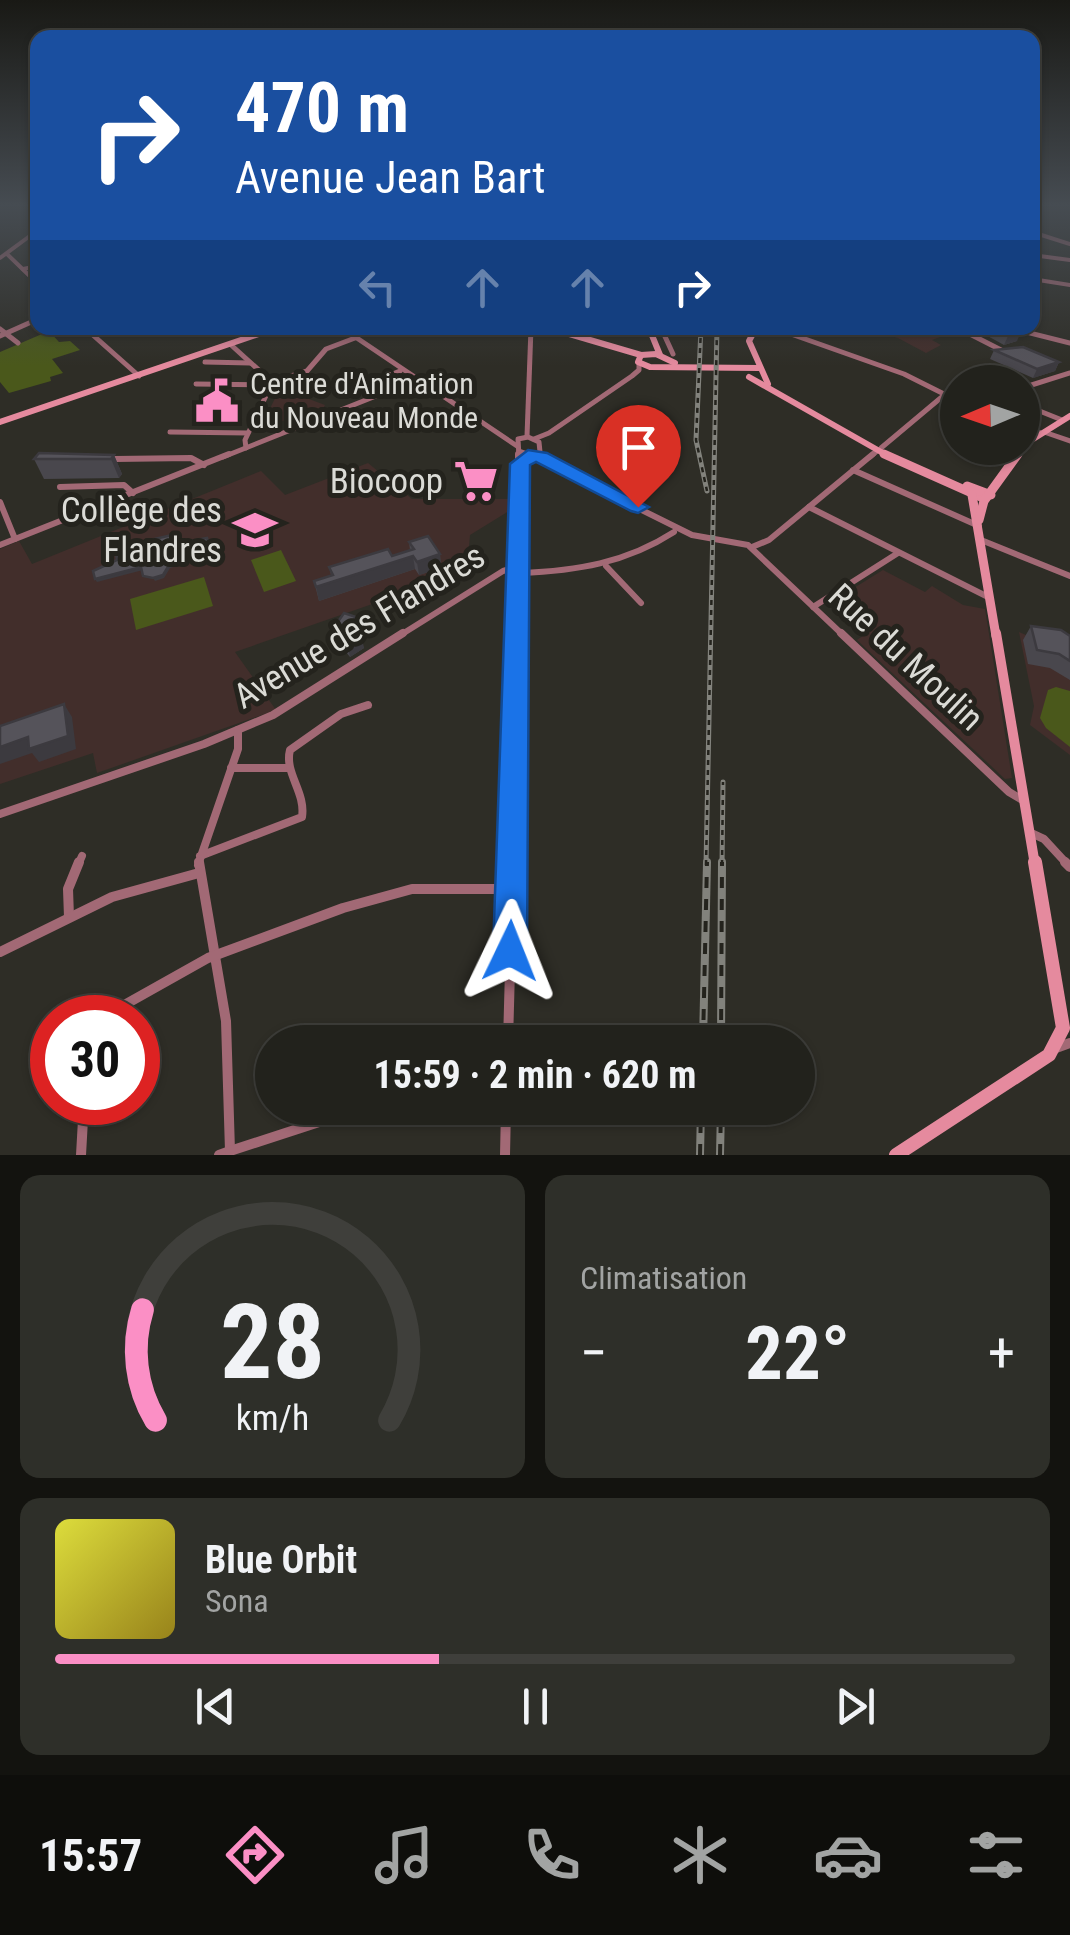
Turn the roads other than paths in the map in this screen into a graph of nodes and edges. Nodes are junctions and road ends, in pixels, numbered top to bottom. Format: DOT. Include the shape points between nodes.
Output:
graph roads {
  1 [pos="7,258"];
  2 [pos="30,268"];
  3 [pos="22,270"];
  4 [pos="30,277"];
  5 [pos="1040,281"];
  6 [pos="1070,285"];
  7 [pos="30,323"];
  8 [pos="0,328"];
  9 [pos="9,334"];
  10 [pos="93,335"];
  11 [pos="256,335"];
  12 [pos="352,335"];
  13 [pos="532,335"];
  14 [pos="571,335"];
  15 [pos="650,335"];
  16 [pos="663,335"];
  17 [pos="747,335"];
  18 [pos="751,335"];
  19 [pos="794,335"];
  20 [pos="971,335"];
  21 [pos="1038,335"];
  22 [pos="0,336"];
  23 [pos="356,338"];
  24 [pos="651,340"];
  25 [pos="18,343"];
  26 [pos="1070,343"];
  27 [pos="230,344"];
  28 [pos="1006,353"];
  29 [pos="666,356"];
  30 [pos="642,357"];
  31 [pos="205,362"];
  32 [pos="252,362"];
  33 [pos="659,366"];
  34 [pos="692,367"];
  35 [pos="402,370"];
  36 [pos="746,371"];
  37 [pos="760,372"];
  38 [pos="1070,374"];
  39 [pos="138,376"];
  40 [pos="416,380"];
  41 [pos="272,383"];
  42 [pos="1040,383"];
  43 [pos="196,384"];
  44 [pos="774,390"];
  45 [pos="940,394"];
  46 [pos="341,395"];
  47 [pos="940,399"];
  48 [pos="1040,410"];
  49 [pos="1066,418"];
  50 [pos="0,422"];
  51 [pos="170,432"];
  52 [pos="1042,432"];
  53 [pos="248,433"];
  54 [pos="500,436"];
  55 [pos="519,438"];
  56 [pos="531,438"];
  57 [pos="1070,441"];
  58 [pos="246,448"];
  59 [pos="517,448"];
  60 [pos="540,450"];
  61 [pos="879,450"];
  62 [pos="531,456"];
  63 [pos="115,459"];
  64 [pos="547,460"];
  65 [pos="520,464"];
  66 [pos="204,465"];
  67 [pos="1009,465"];
  68 [pos="853,470"];
  69 [pos="998,480"];
  70 [pos="60,487"];
  71 [pos="974,491"];
  72 [pos="134,493"];
  73 [pos="988,497"];
  74 [pos="0,502"];
  75 [pos="809,507"];
  76 [pos="978,524"];
  77 [pos="674,532"];
  78 [pos="16,539"];
  79 [pos="981,540"];
  80 [pos="0,545"];
  81 [pos="751,548"];
  82 [pos="898,553"];
  83 [pos="605,566"];
  84 [pos="520,570"];
  85 [pos="1070,576"];
  86 [pos="991,598"];
  87 [pos="641,603"];
  88 [pos="813,607"];
  89 [pos="368,705"];
  90 [pos="238,730"];
  91 [pos="230,768"];
  92 [pos="289,768"];
  93 [pos="1025,802"];
  94 [pos="0,814"];
  95 [pos="1031,833"];
  96 [pos="82,856"];
  97 [pos="199,857"];
  98 [pos="1070,868"];
  99 [pos="199,873"];
  100 [pos="512,889"];
  101 [pos="68,917"];
  102 [pos="0,952"];
  103 [pos="214,955"];
  104 [pos="142,995"];
  105 [pos="1066,1021"];
  106 [pos="508,1025"];
  107 [pos="1063,1046"];
  108 [pos="82,1125"];
  109 [pos="310,1125"];
  110 [pos="506,1125"];
  111 [pos="224,1153"];
  112 [pos="80,1155"];
  113 [pos="505,1155"];
  114 [pos="896,1155"];
  1 -- 3 [label="street"];
  2 -- 3 [label="street"];
  3 -- 4 [label="street"];
  5 -- 6 [label="street"];
  7 -- 9 [label="street"];
  8 -- 9 [label="street"];
  9 -- 22 [label="street"];
  9 -- 25 [label="street"];
  10 -- 39 [label="street"];
  11 -- 27 [label="main road"];
  12 -- 23 [label="street"];
  13 -- 56 [label="street" via="524,431"];
  14 -- 30 [label="main road"];
  15 -- 24 [label="main road"];
  16 -- 29 [label="street"];
  17 -- 36 [label="main road"];
  18 -- 37 [label="main road"];
  19 -- 45 [label="street"];
  20 -- 28 [label="street"];
  21 -- 26 [label="street"];
  23 -- 35 [label="street"];
  23 -- 41 [label="street" via="326,349 307,371"];
  24 -- 29 [label="main road"];
  24 -- 30 [label="main road"];
  27 -- 32 [label="street"];
  27 -- 39 [label="main road"];
  29 -- 30 [label="main road"];
  29 -- 33 [label="main road"];
  29 -- 34 [label="main road"];
  30 -- 33 [label="main road"];
  30 -- 56 [label="street" via="632,376 549,434"];
  31 -- 32 [label="street"];
  32 -- 41 [label="street"];
  33 -- 34 [label="main road"];
  34 -- 36 [label="main road"];
  35 -- 40 [label="street"];
  35 -- 46 [label="street"];
  36 -- 37 [label="main road"];
  36 -- 44 [label="main road"];
  37 -- 44 [label="main road"];
  38 -- 42 [label="street"];
  39 -- 50 [label="main road"];
  40 -- 54 [label="street"];
  40 -- 58 [label="street"];
  41 -- 43 [label="street"];
  41 -- 53 [label="street"];
  44 -- 61 [label="main road"];
  47 -- 61 [label="street"];
  48 -- 49 [label="street"];
  49 -- 52 [label="main road"];
  51 -- 53 [label="street"];
  52 -- 57 [label="street"];
  53 -- 58 [label="street"];
  54 -- 55 [label="street"];
  54 -- 59 [label="street"];
  55 -- 56 [label="street"];
  55 -- 59 [label="street"];
  56 -- 60 [label="street"];
  58 -- 66 [label="street"];
  59 -- 62 [label="street"];
  59 -- 65 [label="street"];
  60 -- 62 [label="street"];
  60 -- 64 [label="street"];
  61 -- 68 [label="street"];
  61 -- 71 [label="main road"];
  62 -- 64 [label="street"];
  62 -- 65 [label="street"];
  63 -- 66 [label="street" via="192,458"];
  64 -- 81 [label="street" via="692,535"];
  65 -- 84 [label="street"];
  66 -- 72 [label="street"];
  67 -- 69 [label="main road"];
  68 -- 75 [label="street"];
  68 -- 76 [label="street"];
  69 -- 71 [label="main road"];
  69 -- 73 [label="main road"];
  70 -- 72 [label="street" via="122,485"];
  71 -- 73 [label="main road"];
  71 -- 76 [label="main road"];
  72 -- 78 [label="street"];
  73 -- 76 [label="main road"];
  74 -- 78 [label="street"];
  75 -- 81 [label="street"];
  75 -- 82 [label="street"];
  76 -- 79 [label="main road"];
  77 -- 83 [label="street"];
  78 -- 80 [label="street"];
  79 -- 85 [label="street"];
  79 -- 86 [label="main road"];
  81 -- 88 [label="street, Rue du Moulin"];
  82 -- 86 [label="street"];
  82 -- 88 [label="street"];
  83 -- 84 [label="street"];
  83 -- 87 [label="street"];
  84 -- 90 [label="street, Avenue des Flandres" via="508,568 294,704"];
  84 -- 100 [label="street"];
  86 -- 93 [label="main road"];
  88 -- 93 [label="street, Rue du Moulin"];
  89 -- 92 [label="street" via="298,740"];
  90 -- 91 [label="street"];
  90 -- 94 [label="street, Avenue des Flandres"];
  91 -- 92 [label="street"];
  91 -- 97 [label="street"];
  92 -- 97 [label="street" via="302,817"];
  93 -- 95 [label="main road"];
  95 -- 98 [label="street"];
  95 -- 105 [label="main road"];
  96 -- 101 [label="street" via="68,889"];
  97 -- 99 [label="street"];
  99 -- 101 [label="street" via="123,893"];
  99 -- 103 [label="street"];
  100 -- 103 [label="street" via="406,890"];
  100 -- 106 [label="street"];
  101 -- 102 [label="street"];
  103 -- 104 [label="street"];
  103 -- 111 [label="street" via="226,1020"];
  105 -- 107 [label="main road"];
  107 -- 114 [label="main road"];
  108 -- 112 [label="street"];
  109 -- 111 [label="street"];
  110 -- 113 [label="street"];
}
